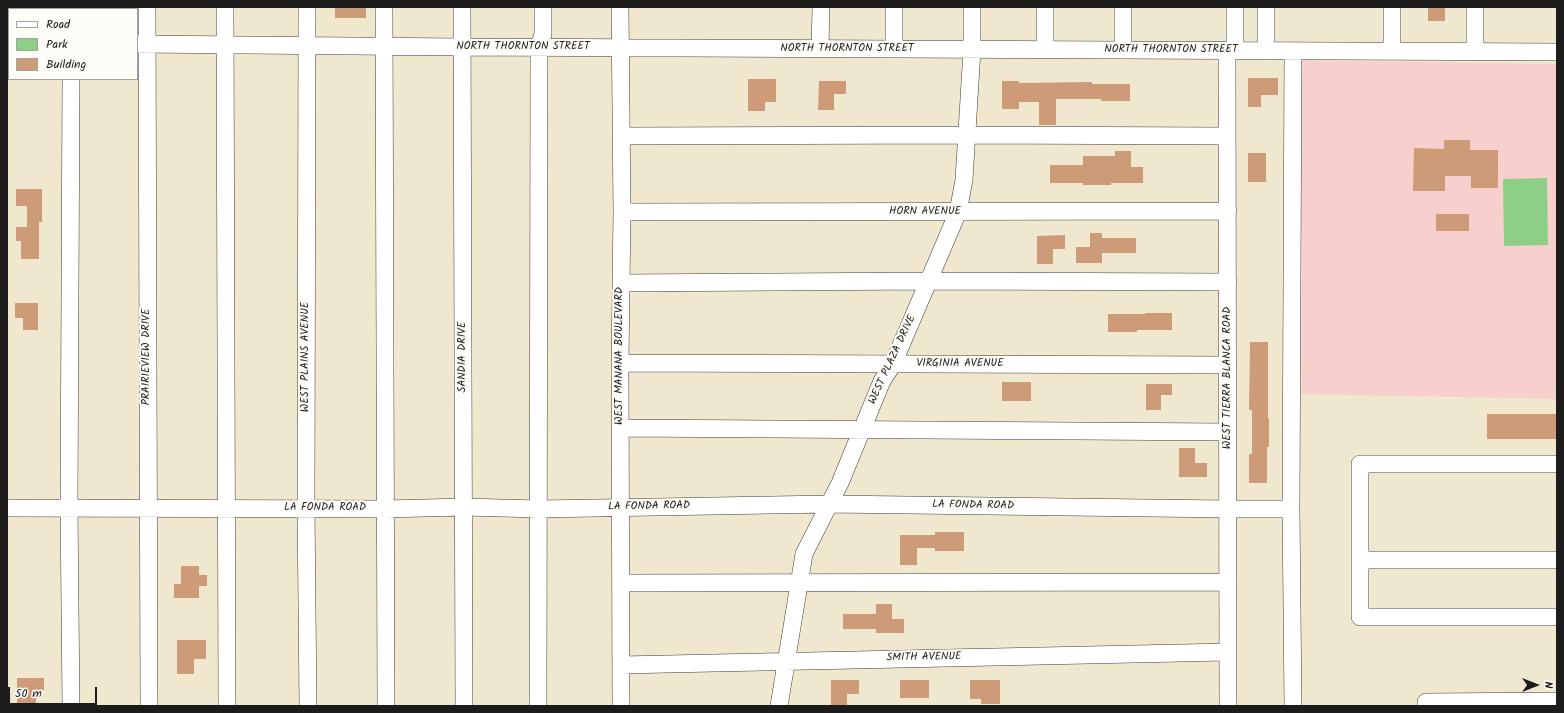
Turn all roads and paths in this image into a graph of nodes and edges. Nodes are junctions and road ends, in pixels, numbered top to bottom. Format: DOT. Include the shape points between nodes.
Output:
graph roads {
  1 [pos="146,7"];
  2 [pos="225,7"];
  3 [pos="307,7"];
  4 [pos="384,7"];
  5 [pos="462,7"];
  6 [pos="543,7"];
  7 [pos="620,7"];
  8 [pos="821,7"];
  9 [pos="894,7"];
  10 [pos="972,7"];
  11 [pos="1045,7"];
  12 [pos="1123,7"];
  13 [pos="1235,7"];
  14 [pos="1266,7"];
  15 [pos="1392,7"];
  16 [pos="1475,7"];
  17 [pos="142,44"];
  18 [pos="225,45"];
  19 [pos="307,46"];
  20 [pos="384,46"];
  21 [pos="462,47"];
  22 [pos="539,47"];
  23 [pos="620,47"];
  24 [pos="820,48"];
  25 [pos="894,49"];
  26 [pos="972,50"];
  27 [pos="1045,50"];
  28 [pos="1123,50"];
  29 [pos="1231,50"];
  30 [pos="1266,51"];
  31 [pos="1293,51"];
  32 [pos="1392,51"];
  33 [pos="1475,51"];
  34 [pos="1557,52"];
  35 [pos="71,80"];
  36 [pos="967,135"];
  37 [pos="621,136"];
  38 [pos="1227,136"];
  39 [pos="1228,211"];
  40 [pos="622,212"];
  41 [pos="958,212"];
  42 [pos="929,281"];
  43 [pos="1228,282"];
  44 [pos="621,283"];
  45 [pos="620,362"];
  46 [pos="893,364"];
  47 [pos="1228,365"];
  48 [pos="620,428"];
  49 [pos="862,430"];
  50 [pos="1228,432"];
  51 [pos="1557,464"];
  52 [pos="829,504"];
  53 [pos="69,507"];
  54 [pos="7,508"];
  55 [pos="148,508"];
  56 [pos="226,508"];
  57 [pos="306,508"];
  58 [pos="464,508"];
  59 [pos="620,508"];
  60 [pos="386,509"];
  61 [pos="539,509"];
  62 [pos="1228,509"];
  63 [pos="1291,509"];
  64 [pos="1360,560"];
  65 [pos="1557,560"];
  66 [pos="1228,582"];
  67 [pos="621,583"];
  68 [pos="799,584"];
  69 [pos="1557,617"];
  70 [pos="1228,652"];
  71 [pos="786,661"];
  72 [pos="621,665"];
  73 [pos="1557,701"];
  74 [pos="71,706"];
  75 [pos="149,706"];
  76 [pos="227,706"];
  77 [pos="308,706"];
  78 [pos="386,706"];
  79 [pos="464,706"];
  80 [pos="538,706"];
  81 [pos="621,706"];
  82 [pos="779,706"];
  83 [pos="1228,706"];
  84 [pos="1293,706"];
  85 [pos="1426,706"];
  1 -- 17 [label="street, PRAIRIEVIEW DRIVE"];
  2 -- 18 [label="street"];
  3 -- 19 [label="street, WEST PLAINS AVENUE"];
  4 -- 20 [label="street"];
  5 -- 21 [label="street, SANDIA DRIVE"];
  6 -- 22 [label="street" via="543,34"];
  7 -- 23 [label="street, WEST MANANA BOULEVARD"];
  8 -- 24 [label="street"];
  9 -- 25 [label="street"];
  10 -- 26 [label="street, WEST PLAZA DRIVE"];
  11 -- 27 [label="street"];
  12 -- 28 [label="street"];
  13 -- 29 [label="street, WEST TIERRA BLANCA ROAD"];
  14 -- 30 [label="street"];
  15 -- 32 [label="street"];
  16 -- 33 [label="street"];
  17 -- 18 [label="street, NORTH THORNTON STREET"];
  17 -- 55 [label="street, PRAIRIEVIEW DRIVE"];
  18 -- 19 [label="street, NORTH THORNTON STREET"];
  18 -- 56 [label="street"];
  19 -- 20 [label="street, NORTH THORNTON STREET"];
  19 -- 57 [label="street, WEST PLAINS AVENUE"];
  20 -- 21 [label="street, NORTH THORNTON STREET"];
  20 -- 60 [label="street"];
  21 -- 22 [label="street, NORTH THORNTON STREET"];
  21 -- 58 [label="street, SANDIA DRIVE"];
  22 -- 23 [label="street, NORTH THORNTON STREET"];
  22 -- 61 [label="street"];
  23 -- 24 [label="street, NORTH THORNTON STREET"];
  23 -- 37 [label="street, WEST MANANA BOULEVARD"];
  24 -- 25 [label="street, NORTH THORNTON STREET"];
  25 -- 26 [label="street, NORTH THORNTON STREET"];
  26 -- 27 [label="street, NORTH THORNTON STREET"];
  26 -- 36 [label="street, WEST PLAZA DRIVE"];
  27 -- 28 [label="street, NORTH THORNTON STREET"];
  28 -- 29 [label="street, NORTH THORNTON STREET"];
  29 -- 30 [label="street, NORTH THORNTON STREET"];
  29 -- 38 [label="street, WEST TIERRA BLANCA ROAD"];
  30 -- 31 [label="street, NORTH THORNTON STREET"];
  31 -- 32 [label="street, NORTH THORNTON STREET"];
  31 -- 63 [label="street"];
  32 -- 33 [label="street, NORTH THORNTON STREET"];
  33 -- 34 [label="street, NORTH THORNTON STREET"];
  35 -- 53 [label="street"];
  36 -- 37 [label="street"];
  36 -- 38 [label="street"];
  36 -- 41 [label="street, WEST PLAZA DRIVE" via="964,180"];
  37 -- 40 [label="street, WEST MANANA BOULEVARD"];
  38 -- 39 [label="street, WEST TIERRA BLANCA ROAD"];
  39 -- 41 [label="street, HORN AVENUE"];
  39 -- 43 [label="street, WEST TIERRA BLANCA ROAD"];
  40 -- 41 [label="street, HORN AVENUE"];
  40 -- 44 [label="street, WEST MANANA BOULEVARD"];
  41 -- 42 [label="street, WEST PLAZA DRIVE"];
  42 -- 43 [label="street"];
  42 -- 44 [label="street"];
  42 -- 46 [label="street, WEST PLAZA DRIVE"];
  43 -- 47 [label="street, WEST TIERRA BLANCA ROAD"];
  44 -- 45 [label="street, WEST MANANA BOULEVARD"];
  45 -- 46 [label="street, VIRGINIA AVENUE"];
  45 -- 48 [label="street, WEST MANANA BOULEVARD"];
  46 -- 47 [label="street, VIRGINIA AVENUE"];
  46 -- 49 [label="street, WEST PLAZA DRIVE" via="882,381"];
  47 -- 50 [label="street, WEST TIERRA BLANCA ROAD"];
  48 -- 49 [label="street"];
  48 -- 59 [label="street, WEST MANANA BOULEVARD"];
  49 -- 50 [label="street"];
  49 -- 52 [label="street, WEST PLAZA DRIVE"];
  50 -- 62 [label="street, WEST TIERRA BLANCA ROAD"];
  51 -- 64 [label="street" via="1360,464"];
  52 -- 59 [label="street, LA FONDA ROAD"];
  52 -- 62 [label="street, LA FONDA ROAD"];
  52 -- 68 [label="street, WEST PLAZA DRIVE" via="804,554"];
  53 -- 54 [label="street, LA FONDA ROAD"];
  53 -- 55 [label="street, LA FONDA ROAD"];
  53 -- 74 [label="street"];
  55 -- 56 [label="street, LA FONDA ROAD"];
  55 -- 75 [label="street, PRAIRIEVIEW DRIVE"];
  56 -- 57 [label="street, LA FONDA ROAD"];
  56 -- 76 [label="street"];
  57 -- 60 [label="street, LA FONDA ROAD"];
  57 -- 77 [label="street, WEST PLAINS AVENUE"];
  58 -- 60 [label="street, LA FONDA ROAD"];
  58 -- 61 [label="street, LA FONDA ROAD"];
  58 -- 79 [label="street, SANDIA DRIVE"];
  59 -- 61 [label="street, LA FONDA ROAD"];
  59 -- 67 [label="street, WEST MANANA BOULEVARD"];
  60 -- 78 [label="street"];
  61 -- 80 [label="street"];
  62 -- 63 [label="street, LA FONDA ROAD"];
  62 -- 66 [label="street, WEST TIERRA BLANCA ROAD"];
  63 -- 84 [label="street"];
  64 -- 65 [label="street"];
  64 -- 69 [label="street" via="1360,617"];
  66 -- 68 [label="street"];
  66 -- 70 [label="street, WEST TIERRA BLANCA ROAD"];
  67 -- 68 [label="street"];
  67 -- 72 [label="street, WEST MANANA BOULEVARD"];
  68 -- 71 [label="street, WEST PLAZA DRIVE"];
  70 -- 71 [label="street, SMITH AVENUE"];
  70 -- 83 [label="street, WEST TIERRA BLANCA ROAD"];
  71 -- 72 [label="street, SMITH AVENUE"];
  71 -- 82 [label="street, WEST PLAZA DRIVE"];
  72 -- 81 [label="street, WEST MANANA BOULEVARD"];
  73 -- 85 [label="street" via="1426,702"];
}
